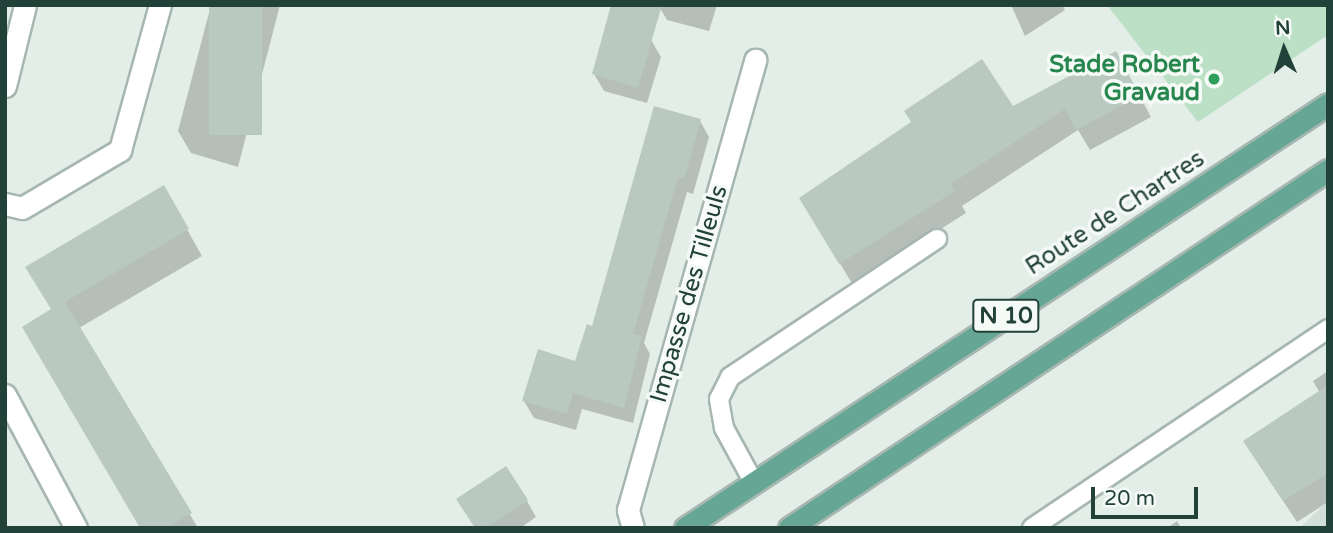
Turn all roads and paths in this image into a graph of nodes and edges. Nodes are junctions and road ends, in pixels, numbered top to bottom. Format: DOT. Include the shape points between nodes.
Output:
graph roads {
  1 [pos="25,5"];
  2 [pos="160,5"];
  3 [pos="755,60"];
  4 [pos="5,86"];
  5 [pos="1328,104"];
  6 [pos="1328,170"];
  7 [pos="5,204"];
  8 [pos="937,239"];
  9 [pos="1328,329"];
  10 [pos="5,395"];
  11 [pos="754,482"];
  12 [pos="76,528"];
  13 [pos="633,528"];
  14 [pos="685,528"];
  15 [pos="789,528"];
  16 [pos="1032,528"];
  1 -- 4 [label="street"];
  2 -- 7 [label="street" via="120,150 22,208"];
  3 -- 13 [label="street, Impasse des Tilleuls" via="628,510"];
  5 -- 11 [label="main road, Route de Chartres / N 10"];
  6 -- 15 [label="main road, N 10"];
  8 -- 11 [label="lane" via="730,377 719,399 724,428"];
  9 -- 16 [label="lane"];
  10 -- 12 [label="street"];
  11 -- 14 [label="main road, Route de Chartres / N 10"];
}
